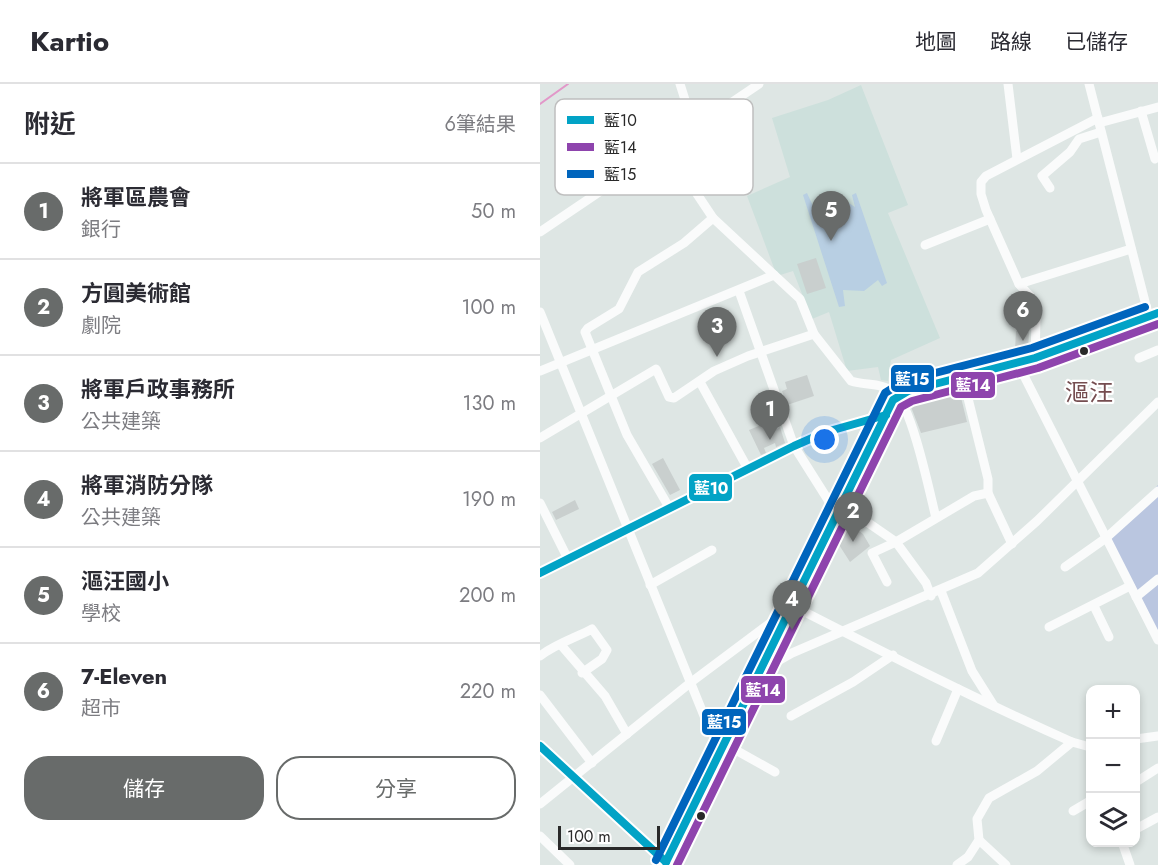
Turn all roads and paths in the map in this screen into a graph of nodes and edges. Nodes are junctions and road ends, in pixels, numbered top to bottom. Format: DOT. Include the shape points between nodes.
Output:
graph roads {
  1 [pos="680,84"];
  2 [pos="759,84"];
  3 [pos="1008,84"];
  4 [pos="1089,84"];
  5 [pos="685,99"];
  6 [pos="737,99"];
  7 [pos="1158,107"];
  8 [pos="1141,111"];
  9 [pos="1099,124"];
  10 [pos="1017,159"];
  11 [pos="1155,159"];
  12 [pos="1050,188"];
  13 [pos="595,195"];
  14 [pos="700,195"];
  15 [pos="713,218"];
  16 [pos="990,219"];
  17 [pos="540,232"];
  18 [pos="925,245"];
  19 [pos="1131,249"];
  20 [pos="774,275"];
  21 [pos="1019,284"];
  22 [pos="739,291"];
  23 [pos="540,312"];
  24 [pos="1154,315"];
  25 [pos="814,334"];
  26 [pos="592,350"];
  27 [pos="1158,350"];
  28 [pos="762,351"];
  29 [pos="1035,358"];
  30 [pos="1139,358"];
  31 [pos="561,362"];
  32 [pos="1017,362"];
  33 [pos="540,370"];
  34 [pos="963,378"];
  35 [pos="700,382"];
  36 [pos="612,395"];
  37 [pos="898,395"];
  38 [pos="1158,402"];
  39 [pos="582,414"];
  40 [pos="886,415"];
  41 [pos="540,438"];
  42 [pos="794,446"];
  43 [pos="748,469"];
  44 [pos="1077,480"];
  45 [pos="1158,491"];
  46 [pos="988,493"];
  47 [pos="540,503"];
  48 [pos="670,509"];
  49 [pos="839,512"];
  50 [pos="936,518"];
  51 [pos="628,529"];
  52 [pos="1106,538"];
  53 [pos="896,542"];
  54 [pos="1012,544"];
  55 [pos="712,550"];
  56 [pos="568,559"];
  57 [pos="1065,567"];
  58 [pos="540,573"];
  59 [pos="1158,579"];
  60 [pos="887,582"];
  61 [pos="650,585"];
  62 [pos="1130,586"];
  63 [pos="941,591"];
  64 [pos="931,596"];
  65 [pos="1136,597"];
  66 [pos="793,606"];
  67 [pos="1094,606"];
  68 [pos="1049,627"];
  69 [pos="845,632"];
  70 [pos="1109,637"];
  71 [pos="1158,640"];
  72 [pos="561,645"];
  73 [pos="894,655"];
  74 [pos="540,656"];
  75 [pos="760,671"];
  76 [pos="582,673"];
  77 [pos="690,683"];
  78 [pos="958,689"];
  79 [pos="540,695"];
  80 [pos="994,706"];
  81 [pos="791,716"];
  82 [pos="627,734"];
  83 [pos="1158,736"];
  84 [pos="1140,738"];
  85 [pos="936,741"];
  86 [pos="1072,742"];
  87 [pos="723,743"];
  88 [pos="540,746"];
  89 [pos="1086,746"];
  90 [pos="592,762"];
  91 [pos="1158,768"];
  92 [pos="775,772"];
  93 [pos="573,777"];
  94 [pos="1140,779"];
  95 [pos="1086,803"];
  96 [pos="540,804"];
  97 [pos="1073,811"];
  98 [pos="1158,817"];
  99 [pos="1140,827"];
  100 [pos="540,836"];
  101 [pos="980,840"];
  102 [pos="1123,847"];
  103 [pos="668,864"];
  104 [pos="570,865"];
  105 [pos="957,865"];
  106 [pos="1006,865"];
  107 [pos="1130,865"];
  1 -- 5 [label="street"];
  2 -- 6 [label="street"];
  3 -- 10 [label="street"];
  4 -- 9 [label="street"];
  7 -- 8 [label="street"];
  8 -- 9 [label="street"];
  8 -- 11 [label="street"];
  9 -- 10 [label="street"];
  9 -- 12 [label="street" via="1042,176"];
  9 -- 19 [label="street"];
  10 -- 16 [label="street" via="981,182"];
  13 -- 17 [label="street"];
  14 -- 15 [label="street"];
  15 -- 20 [label="street"];
  15 -- 26 [label="street" via="684,243 638,272 619,309 585,332"];
  16 -- 18 [label="street"];
  16 -- 21 [label="street"];
  19 -- 21 [label="street"];
  19 -- 24 [label="street"];
  20 -- 22 [label="street"];
  20 -- 25 [label="street" via="800,299"];
  21 -- 29 [label="street" via="1030,296 1036,319"];
  22 -- 26 [label="street"];
  22 -- 28 [label="street"];
  23 -- 31 [label="street"];
  24 -- 29 [label="street"];
  25 -- 28 [label="street"];
  25 -- 37 [label="street" via="851,381 884,386"];
  26 -- 31 [label="street"];
  26 -- 36 [label="street"];
  27 -- 30 [label="street"];
  28 -- 35 [label="street" via="714,371"];
  28 -- 42 [label="street"];
  29 -- 32 [label="street"];
  31 -- 33 [label="street"];
  31 -- 39 [label="street"];
  32 -- 34 [label="street"];
  32 -- 44 [label="street"];
  34 -- 37 [label="street"];
  34 -- 46 [label="street" via="988,478"];
  35 -- 36 [label="street" via="674,398 669,397 656,369"];
  35 -- 43 [label="street"];
  36 -- 39 [label="street"];
  36 -- 48 [label="street" via="627,435"];
  37 -- 40 [label="street"];
  37 -- 50 [label="street" via="914,435"];
  38 -- 44 [label="street"];
  39 -- 41 [label="street"];
  39 -- 51 [label="street"];
  40 -- 42 [label="street" via="826,432"];
  40 -- 49 [label="street"];
  42 -- 43 [label="street"];
  42 -- 49 [label="street"];
  43 -- 48 [label="street"];
  44 -- 52 [label="street"];
  44 -- 54 [label="street"];
  45 -- 52 [label="street"];
  46 -- 50 [label="street" via="974,495"];
  46 -- 54 [label="street"];
  47 -- 56 [label="street"];
  48 -- 51 [label="street"];
  49 -- 53 [label="street" via="867,522"];
  49 -- 66 [label="street"];
  50 -- 53 [label="street"];
  51 -- 56 [label="street"];
  51 -- 61 [label="street"];
  52 -- 57 [label="street"];
  52 -- 62 [label="street"];
  53 -- 60 [label="street" via="872,553"];
  53 -- 64 [label="street"];
  54 -- 63 [label="street" via="978,573"];
  55 -- 61 [label="street"];
  56 -- 58 [label="street"];
  59 -- 65 [label="street"];
  61 -- 77 [label="street"];
  62 -- 65 [label="street"];
  62 -- 67 [label="street"];
  63 -- 64 [label="street"];
  63 -- 80 [label="street" via="972,671"];
  64 -- 69 [label="street"];
  65 -- 71 [label="street"];
  66 -- 69 [label="street"];
  66 -- 75 [label="street"];
  66 -- 77 [label="street"];
  67 -- 68 [label="street"];
  67 -- 70 [label="street"];
  69 -- 73 [label="street"];
  69 -- 75 [label="street"];
  72 -- 74 [label="street"];
  72 -- 76 [label="street"];
  72 -- 76 [label="street" via="592,629 607,650 602,659"];
  73 -- 78 [label="street"];
  73 -- 81 [label="street"];
  75 -- 87 [label="street"];
  76 -- 82 [label="street" via="605,696"];
  77 -- 82 [label="street"];
  77 -- 87 [label="street" via="711,733"];
  78 -- 80 [label="street"];
  78 -- 85 [label="street"];
  79 -- 90 [label="street"];
  80 -- 86 [label="street"];
  82 -- 90 [label="street"];
  83 -- 84 [label="street"];
  86 -- 89 [label="street"];
  86 -- 101 [label="street" via="1037,771 989,798 977,819"];
  87 -- 92 [label="street"];
  87 -- 103 [label="street"];
  88 -- 93 [label="street"];
  90 -- 93 [label="street"];
  91 -- 94 [label="street"];
  93 -- 96 [label="street"];
  93 -- 103 [label="street"];
  95 -- 97 [label="street"];
  98 -- 99 [label="street"];
  100 -- 104 [label="street"];
  101 -- 105 [label="street"];
  101 -- 106 [label="street"];
  102 -- 107 [label="street"];
}
